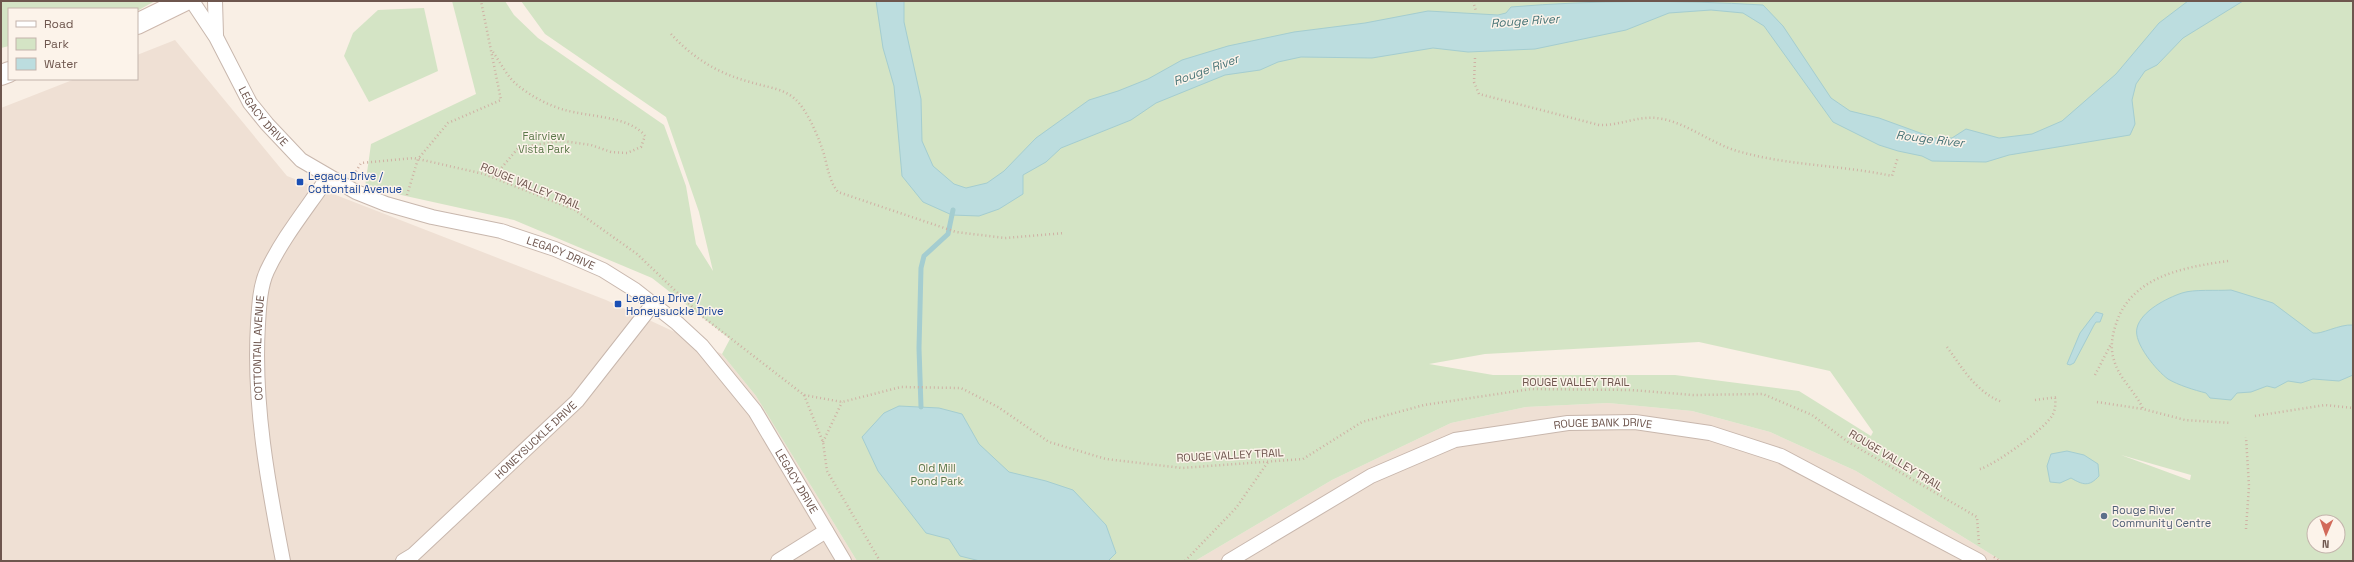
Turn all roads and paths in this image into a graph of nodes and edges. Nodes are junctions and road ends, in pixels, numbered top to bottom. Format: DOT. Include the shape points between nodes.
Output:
graph roads {
  1 [pos="184,1"];
  2 [pos="192,1"];
  3 [pos="215,1"];
  4 [pos="481,1"];
  5 [pos="1474,1"];
  6 [pos="1476,11"];
  7 [pos="138,24"];
  8 [pos="671,34"];
  9 [pos="216,37"];
  10 [pos="493,52"];
  11 [pos="1475,58"];
  12 [pos="1898,157"];
  13 [pos="418,159"];
  14 [pos="328,177"];
  15 [pos="493,178"];
  16 [pos="346,186"];
  17 [pos="404,208"];
  18 [pos="1065,233"];
  19 [pos="2228,261"];
  20 [pos="653,304"];
  21 [pos="2111,343"];
  22 [pos="1947,347"];
  23 [pos="2095,375"];
  24 [pos="804,395"];
  25 [pos="2035,400"];
  26 [pos="842,402"];
  27 [pos="2002,402"];
  28 [pos="2097,402"];
  29 [pos="2353,408"];
  30 [pos="2143,409"];
  31 [pos="2255,416"];
  32 [pos="2230,423"];
  33 [pos="2246,437"];
  34 [pos="823,442"];
  35 [pos="1268,461"];
  36 [pos="1980,469"];
  37 [pos="2246,529"];
  38 [pos="826,531"];
  39 [pos="1972,556"];
  40 [pos="283,561"];
  41 [pos="403,561"];
  42 [pos="778,561"];
  43 [pos="844,561"];
  44 [pos="880,561"];
  45 [pos="1185,561"];
  46 [pos="1229,561"];
  1 -- 7 [label="main road"];
  2 -- 9 [label="street, LEGACY DRIVE"];
  3 -- 9 [label="street, LEGACY DRIVE"];
  4 -- 10 [label="path"];
  5 -- 6 [label="path"];
  8 -- 18 [label="path" via="689,53 712,68 743,80 781,90 794,98 804,110 838,192 956,232 1005,238"];
  9 -- 14 [label="street, LEGACY DRIVE" via="250,103 266,124 301,160"];
  10 -- 13 [label="path" via="501,100 448,123"];
  10 -- 15 [label="path" via="515,84 534,96 564,110 639,128 645,136 641,147 627,153 563,141 519,147"];
  11 -- 12 [label="path" via="1474,82 1479,94 1599,125 1656,118 1672,122 1729,148 1754,156 1892,176"];
  13 -- 15 [label="path, ROUGE VALLEY TRAIL"];
  13 -- 16 [label="path, ROUGE VALLEY TRAIL" via="361,163"];
  13 -- 17 [label="path"];
  14 -- 16 [label="street, LEGACY DRIVE"];
  14 -- 40 [label="street, COTTONTAIL AVENUE" via="283,242 266,272 259,305 258,378 271,500"];
  15 -- 24 [label="path, ROUGE VALLEY TRAIL" via="575,210 637,254 703,317"];
  16 -- 17 [label="street, LEGACY DRIVE"];
  17 -- 20 [label="street, LEGACY DRIVE" via="502,231 555,249 603,270"];
  19 -- 21 [label="path" via="2187,267 2150,282 2121,310"];
  20 -- 38 [label="street, LEGACY DRIVE" via="702,346 755,411"];
  20 -- 41 [label="street, HONEYSUCKLE DRIVE" via="577,401 413,555"];
  21 -- 23 [label="path"];
  21 -- 30 [label="path" via="2117,368"];
  22 -- 27 [label="path" via="1973,383 1984,393"];
  24 -- 26 [label="path, ROUGE VALLEY TRAIL"];
  24 -- 34 [label="path"];
  25 -- 36 [label="path" via="2056,398 2052,416 2007,455"];
  26 -- 34 [label="path"];
  26 -- 35 [label="path, ROUGE VALLEY TRAIL" via="901,387 961,388 998,406 1049,442 1106,459 1182,468"];
  28 -- 30 [label="path"];
  29 -- 31 [label="path" via="2325,405"];
  30 -- 32 [label="path" via="2185,420"];
  33 -- 37 [label="path" via="2249,486"];
  34 -- 44 [label="path" via="827,471"];
  35 -- 39 [label="path, ROUGE VALLEY TRAIL" via="1303,459 1362,422 1424,405 1531,389 1631,390 1693,395 1763,394 1812,414 1848,442 1977,517"];
  35 -- 45 [label="path" via="1236,508"];
  38 -- 42 [label="street"];
  38 -- 43 [label="street, LEGACY DRIVE"];
  39 -- 46 [label="street, ROUGE BANK DRIVE" via="1781,456 1703,432 1635,422 1601,422 1568,423 1455,440 1371,476"];
}
